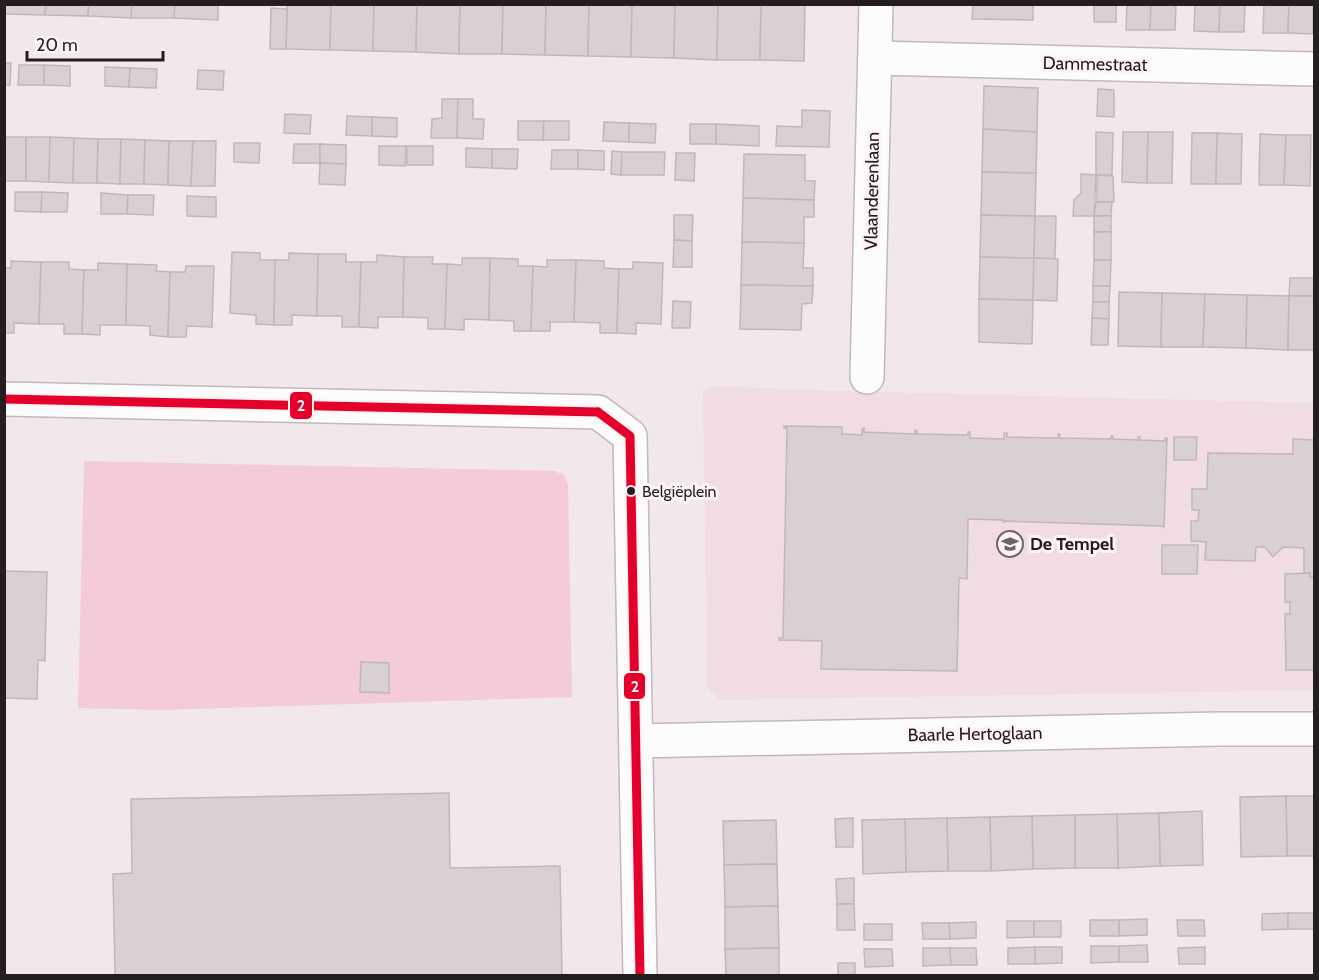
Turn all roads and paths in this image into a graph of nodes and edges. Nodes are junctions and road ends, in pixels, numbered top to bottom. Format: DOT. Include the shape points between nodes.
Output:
graph roads {
  1 [pos="876,4"];
  2 [pos="875,58"];
  3 [pos="1314,69"];
  4 [pos="867,377"];
  5 [pos="4,399"];
  6 [pos="1314,729"];
  7 [pos="636,741"];
  8 [pos="640,975"];
  1 -- 2 [label="street, Vlaanderenlaan"];
  2 -- 3 [label="street, Dammestraat"];
  2 -- 4 [label="street, Vlaanderenlaan"];
  5 -- 7 [label="street" via="598,412 630,436"];
  6 -- 7 [label="street, Baarle Hertoglaan"];
  7 -- 8 [label="street"];
}
